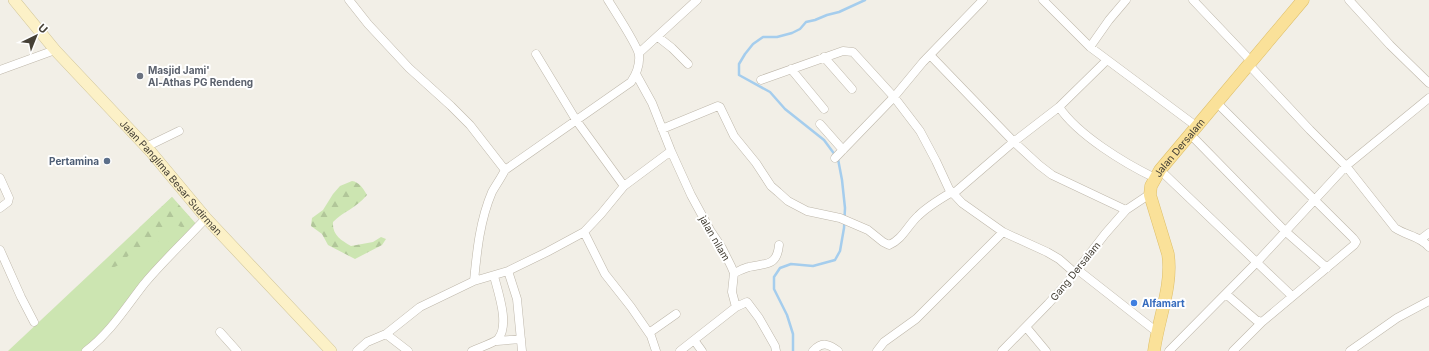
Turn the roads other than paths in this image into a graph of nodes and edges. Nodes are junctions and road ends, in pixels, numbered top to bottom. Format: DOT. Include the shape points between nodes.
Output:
graph roads {
  1 [pos="14,0"];
  2 [pos="349,0"];
  3 [pos="608,0"];
  4 [pos="697,0"];
  5 [pos="983,0"];
  6 [pos="1044,0"];
  7 [pos="1126,0"];
  8 [pos="1193,0"];
  9 [pos="1303,0"];
  10 [pos="1349,0"];
  11 [pos="658,37"];
  12 [pos="1090,47"];
  13 [pos="55,50"];
  14 [pos="639,53"];
  15 [pos="536,54"];
  16 [pos="930,55"];
  17 [pos="824,58"];
  18 [pos="1108,60"];
  19 [pos="1250,63"];
  20 [pos="688,64"];
  21 [pos="791,69"];
  22 [pos="0,70"];
  23 [pos="636,74"];
  24 [pos="761,80"];
  25 [pos="1429,83"];
  26 [pos="852,89"];
  27 [pos="894,97"];
  28 [pos="1429,98"];
  29 [pos="1216,102"];
  30 [pos="1059,107"];
  31 [pos="824,109"];
  32 [pos="576,120"];
  33 [pos="820,124"];
  34 [pos="662,129"];
  35 [pos="1193,130"];
  36 [pos="179,131"];
  37 [pos="1014,142"];
  38 [pos="146,147"];
  39 [pos="843,150"];
  40 [pos="671,151"];
  41 [pos="835,158"];
  42 [pos="1346,166"];
  43 [pos="505,170"];
  44 [pos="1157,174"];
  45 [pos="0,178"];
  46 [pos="624,186"];
  47 [pos="953,193"];
  48 [pos="1150,194"];
  49 [pos="1314,200"];
  50 [pos="0,208"];
  51 [pos="1126,210"];
  52 [pos="206,218"];
  53 [pos="1286,231"];
  54 [pos="584,232"];
  55 [pos="1003,232"];
  56 [pos="1429,233"];
  57 [pos="1421,239"];
  58 [pos="779,245"];
  59 [pos="1429,247"];
  60 [pos="0,250"];
  61 [pos="1258,262"];
  62 [pos="1327,268"];
  63 [pos="508,271"];
  64 [pos="1076,272"];
  65 [pos="734,273"];
  66 [pos="494,276"];
  67 [pos="474,280"];
  68 [pos="1226,294"];
  69 [pos="1292,296"];
  70 [pos="1429,301"];
  71 [pos="736,307"];
  72 [pos="676,314"];
  73 [pos="34,322"];
  74 [pos="1262,322"];
  75 [pos="1026,327"];
  76 [pos="220,332"];
  77 [pos="1157,332"];
  78 [pos="649,333"];
  79 [pos="386,334"];
  80 [pos="520,339"];
  81 [pos="694,340"];
  82 [pos="497,341"];
  83 [pos="86,351"];
  84 [pos="236,351"];
  85 [pos="331,351"];
  86 [pos="357,351"];
  87 [pos="408,351"];
  88 [pos="472,351"];
  89 [pos="522,351"];
  90 [pos="656,351"];
  91 [pos="680,351"];
  92 [pos="702,351"];
  93 [pos="776,351"];
  94 [pos="814,351"];
  95 [pos="838,351"];
  96 [pos="877,351"];
  97 [pos="1002,351"];
  98 [pos="1046,351"];
  99 [pos="1154,351"];
  100 [pos="1169,351"];
  101 [pos="1233,351"];
  102 [pos="1350,351"];
  1 -- 13 [label="main road, Jalan Panglima Besar Sudirman"];
  2 -- 43 [label="street" via="409,68 470,125"];
  3 -- 14 [label="street"];
  4 -- 11 [label="street"];
  5 -- 16 [label="street"];
  6 -- 12 [label="street"];
  7 -- 12 [label="street"];
  8 -- 19 [label="street"];
  9 -- 19 [label="main road, Jalan Dersalam"];
  10 -- 25 [label="street"];
  11 -- 14 [label="street"];
  11 -- 20 [label="street"];
  12 -- 18 [label="street"];
  13 -- 22 [label="street"];
  13 -- 38 [label="main road, Jalan Panglima Besar Sudirman"];
  14 -- 23 [label="street"];
  15 -- 32 [label="street"];
  16 -- 27 [label="street"];
  16 -- 37 [label="street"];
  17 -- 21 [label="street"];
  17 -- 26 [label="street"];
  17 -- 27 [label="street" via="843,51 853,52"];
  18 -- 30 [label="street"];
  18 -- 35 [label="street"];
  19 -- 29 [label="main road, Jalan Dersalam"];
  19 -- 42 [label="street"];
  21 -- 24 [label="street"];
  21 -- 31 [label="street"];
  23 -- 32 [label="street" via="631,82"];
  23 -- 34 [label="street, jalan nilam" via="652,103"];
  27 -- 39 [label="street"];
  27 -- 47 [label="street" via="920,131"];
  28 -- 42 [label="street"];
  29 -- 35 [label="main road, Jalan Dersalam"];
  29 -- 49 [label="street"];
  30 -- 37 [label="street"];
  30 -- 44 [label="street" via="1086,135 1134,168"];
  32 -- 43 [label="street"];
  32 -- 46 [label="street"];
  33 -- 39 [label="street"];
  34 -- 40 [label="street, jalan nilam"];
  34 -- 47 [label="street" via="720,106 734,136 771,186 788,201 807,211 840,218 868,230 889,245 935,202"];
  35 -- 44 [label="main road, Jalan Dersalam"];
  35 -- 53 [label="street"];
  36 -- 38 [label="street"];
  37 -- 47 [label="street"];
  37 -- 51 [label="street" via="1052,175"];
  38 -- 52 [label="main road, Jalan Panglima Besar Sudirman"];
  39 -- 41 [label="street"];
  40 -- 46 [label="street"];
  40 -- 65 [label="street, jalan nilam" via="691,195"];
  42 -- 49 [label="street"];
  42 -- 57 [label="street" via="1395,228"];
  43 -- 67 [label="street" via="484,217 477,246"];
  44 -- 48 [label="main road, Jalan Dersalam"];
  44 -- 61 [label="street"];
  45 -- 50 [label="street" via="9,198"];
  46 -- 54 [label="street"];
  47 -- 55 [label="street" via="968,208"];
  48 -- 51 [label="street, Gang Dersalam"];
  48 -- 77 [label="main road" via="1170,264"];
  49 -- 53 [label="street"];
  49 -- 62 [label="street" via="1356,242"];
  51 -- 64 [label="street, Gang Dersalam"];
  52 -- 83 [label="street" via="145,282 109,329"];
  52 -- 85 [label="main road, Jalan Panglima Besar Sudirman"];
  53 -- 61 [label="street"];
  53 -- 62 [label="street"];
  54 -- 63 [label="street"];
  54 -- 78 [label="street" via="605,274"];
  55 -- 64 [label="street" via="1047,252"];
  55 -- 96 [label="street" via="921,314 884,342"];
  56 -- 57 [label="street"];
  57 -- 59 [label="street"];
  58 -- 65 [label="street" via="775,258 770,263 747,267"];
  60 -- 73 [label="street"];
  61 -- 68 [label="street"];
  61 -- 69 [label="street"];
  62 -- 69 [label="street"];
  63 -- 66 [label="street"];
  63 -- 80 [label="street" via="517,299"];
  64 -- 75 [label="street, Gang Dersalam"];
  64 -- 77 [label="street"];
  65 -- 71 [label="street, jalan nilam" via="732,292"];
  66 -- 67 [label="street"];
  66 -- 82 [label="street" via="503,311 502,332"];
  67 -- 79 [label="street" via="420,307"];
  68 -- 74 [label="street" via="1256,320"];
  68 -- 100 [label="street"];
  69 -- 74 [label="street"];
  70 -- 102 [label="street" via="1398,318"];
  71 -- 81 [label="street"];
  71 -- 93 [label="street" via="747,302 759,318"];
  72 -- 78 [label="street"];
  74 -- 101 [label="street"];
  75 -- 97 [label="street, Gang Dersalam"];
  75 -- 98 [label="street"];
  76 -- 84 [label="street"];
  77 -- 99 [label="main road"];
  78 -- 90 [label="street"];
  79 -- 86 [label="street" via="367,342"];
  79 -- 87 [label="street"];
  80 -- 82 [label="street"];
  80 -- 89 [label="street"];
  81 -- 91 [label="street"];
  81 -- 92 [label="street"];
  82 -- 88 [label="street"];
  94 -- 95 [label="street" via="817,346 823,344 830,345"];
}
